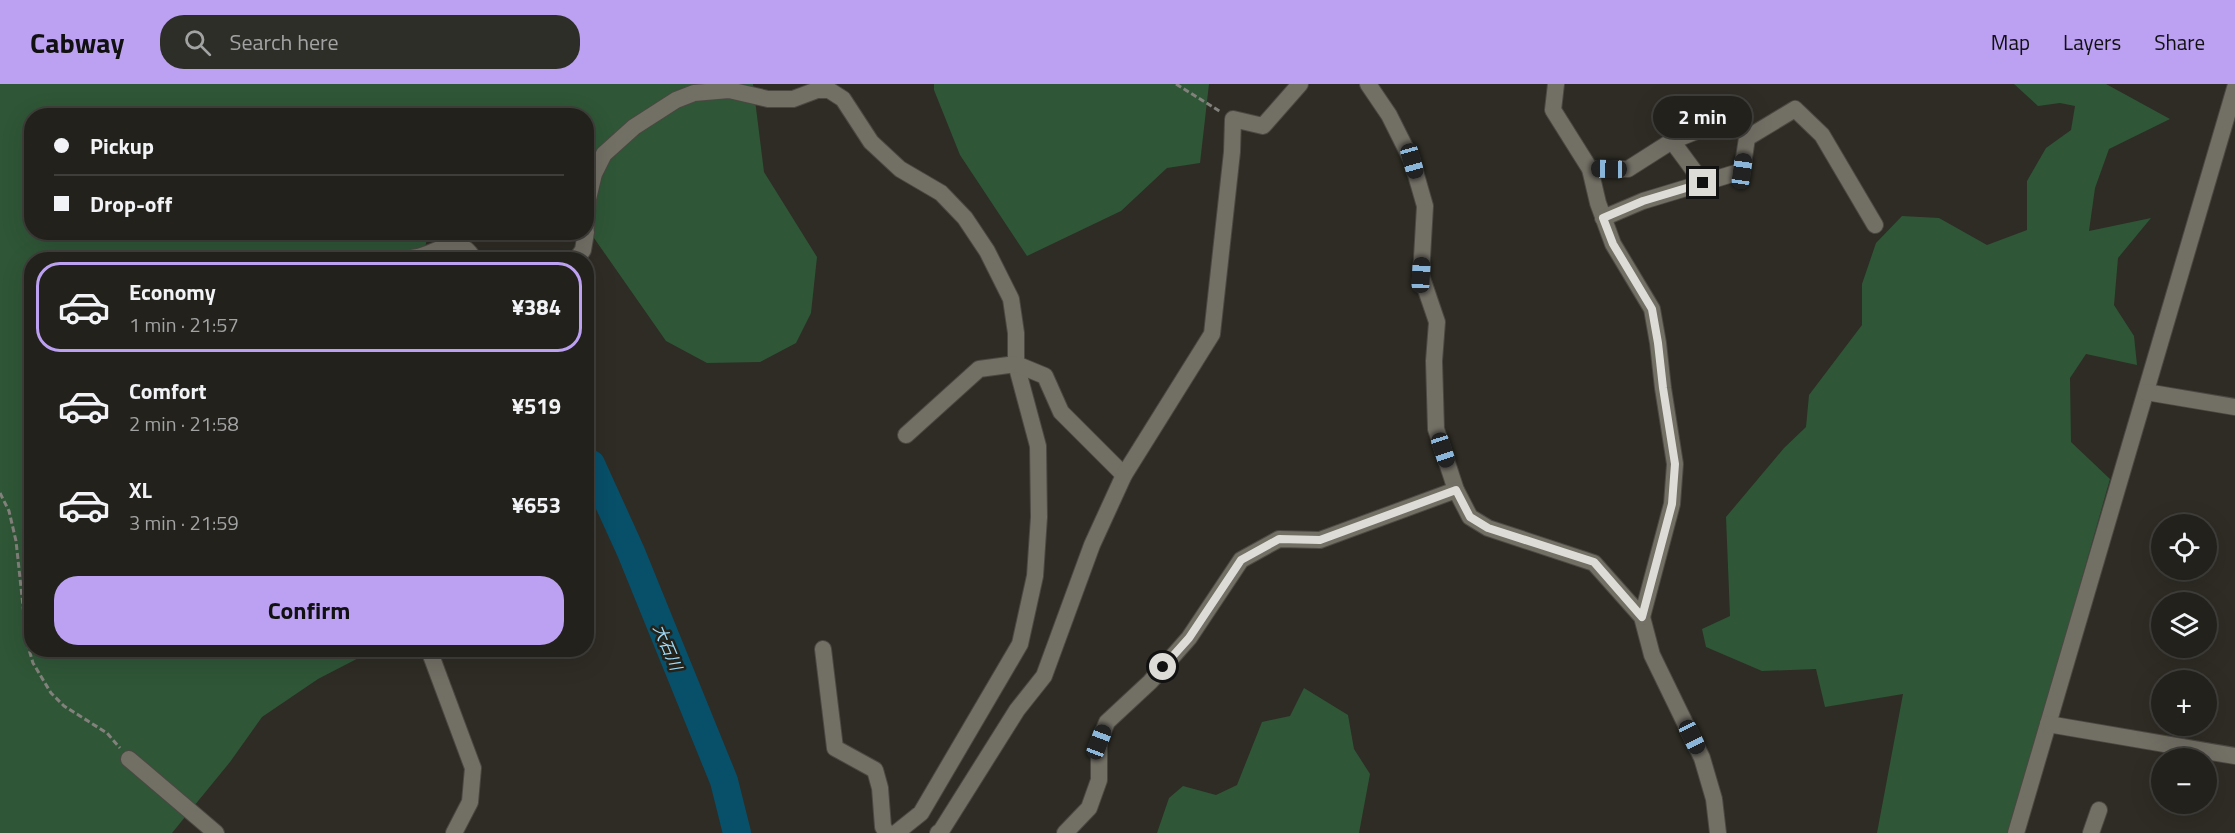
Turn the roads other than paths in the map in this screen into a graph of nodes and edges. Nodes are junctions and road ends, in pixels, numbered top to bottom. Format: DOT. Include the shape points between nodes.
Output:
graph roads {
  1 [pos="1300,84"];
  2 [pos="1368,84"];
  3 [pos="1556,84"];
  4 [pos="2235,88"];
  5 [pos="1744,112"];
  6 [pos="1672,141"];
  7 [pos="1590,169"];
  8 [pos="594,174"];
  9 [pos="1703,183"];
  10 [pos="1603,218"];
  11 [pos="1875,225"];
  12 [pos="429,252"];
  13 [pos="470,252"];
  14 [pos="1016,364"];
  15 [pos="2146,392"];
  16 [pos="2235,407"];
  17 [pos="906,435"];
  18 [pos="1124,475"];
  19 [pos="1456,490"];
  20 [pos="1642,617"];
  21 [pos="823,649"];
  22 [pos="432,657"];
  23 [pos="2048,724"];
  24 [pos="2235,756"];
  25 [pos="129,759"];
  26 [pos="2098,810"];
  27 [pos="216,833"];
  28 [pos="454,833"];
  29 [pos="887,833"];
  30 [pos="896,833"];
  31 [pos="938,833"];
  32 [pos="1065,833"];
  33 [pos="1718,833"];
  34 [pos="2016,833"];
  35 [pos="2091,833"];
  1 -- 18 [label="street" via="1263,126 1233,119 1212,334"];
  2 -- 19 [label="street" via="1412,161 1425,206 1421,275 1437,322 1436,429"];
  3 -- 7 [label="street" via="1553,110"];
  4 -- 15 [label="street"];
  5 -- 6 [label="street"];
  6 -- 7 [label="street" via="1628,170"];
  6 -- 9 [label="street"];
  7 -- 10 [label="street"];
  8 -- 14 [label="street" via="604,154 634,127 694,93 729,90 768,99 793,99 829,90 843,99 872,142 900,169 941,194 976,234 1011,299"];
  9 -- 10 [label="street"];
  9 -- 11 [label="street" via="1742,171 1747,138 1795,109 1822,135"];
  10 -- 20 [label="street" via="1613,244 1652,309 1675,464 1672,504"];
  12 -- 13 [label="street" via="461,246"];
  14 -- 17 [label="street" via="979,369"];
  14 -- 18 [label="street" via="1045,376 1061,412"];
  14 -- 30 [label="street" via="1038,446 1035,576 1020,644 921,813"];
  15 -- 16 [label="street"];
  15 -- 23 [label="street"];
  18 -- 31 [label="street" via="1092,545 1044,676 1017,710"];
  19 -- 20 [label="street" via="1470,517 1488,528 1594,562"];
  19 -- 32 [label="street" via="1320,540 1279,539 1241,560 1189,638 1107,722 1099,742 1099,780 1089,808"];
  20 -- 33 [label="street" via="1652,655 1702,758 1714,799"];
  21 -- 29 [label="street" via="836,748 874,770"];
  22 -- 28 [label="street" via="473,768 470,802"];
  23 -- 24 [label="street"];
  23 -- 34 [label="street"];
  25 -- 27 [label="street"];
  26 -- 35 [label="street"];
}
